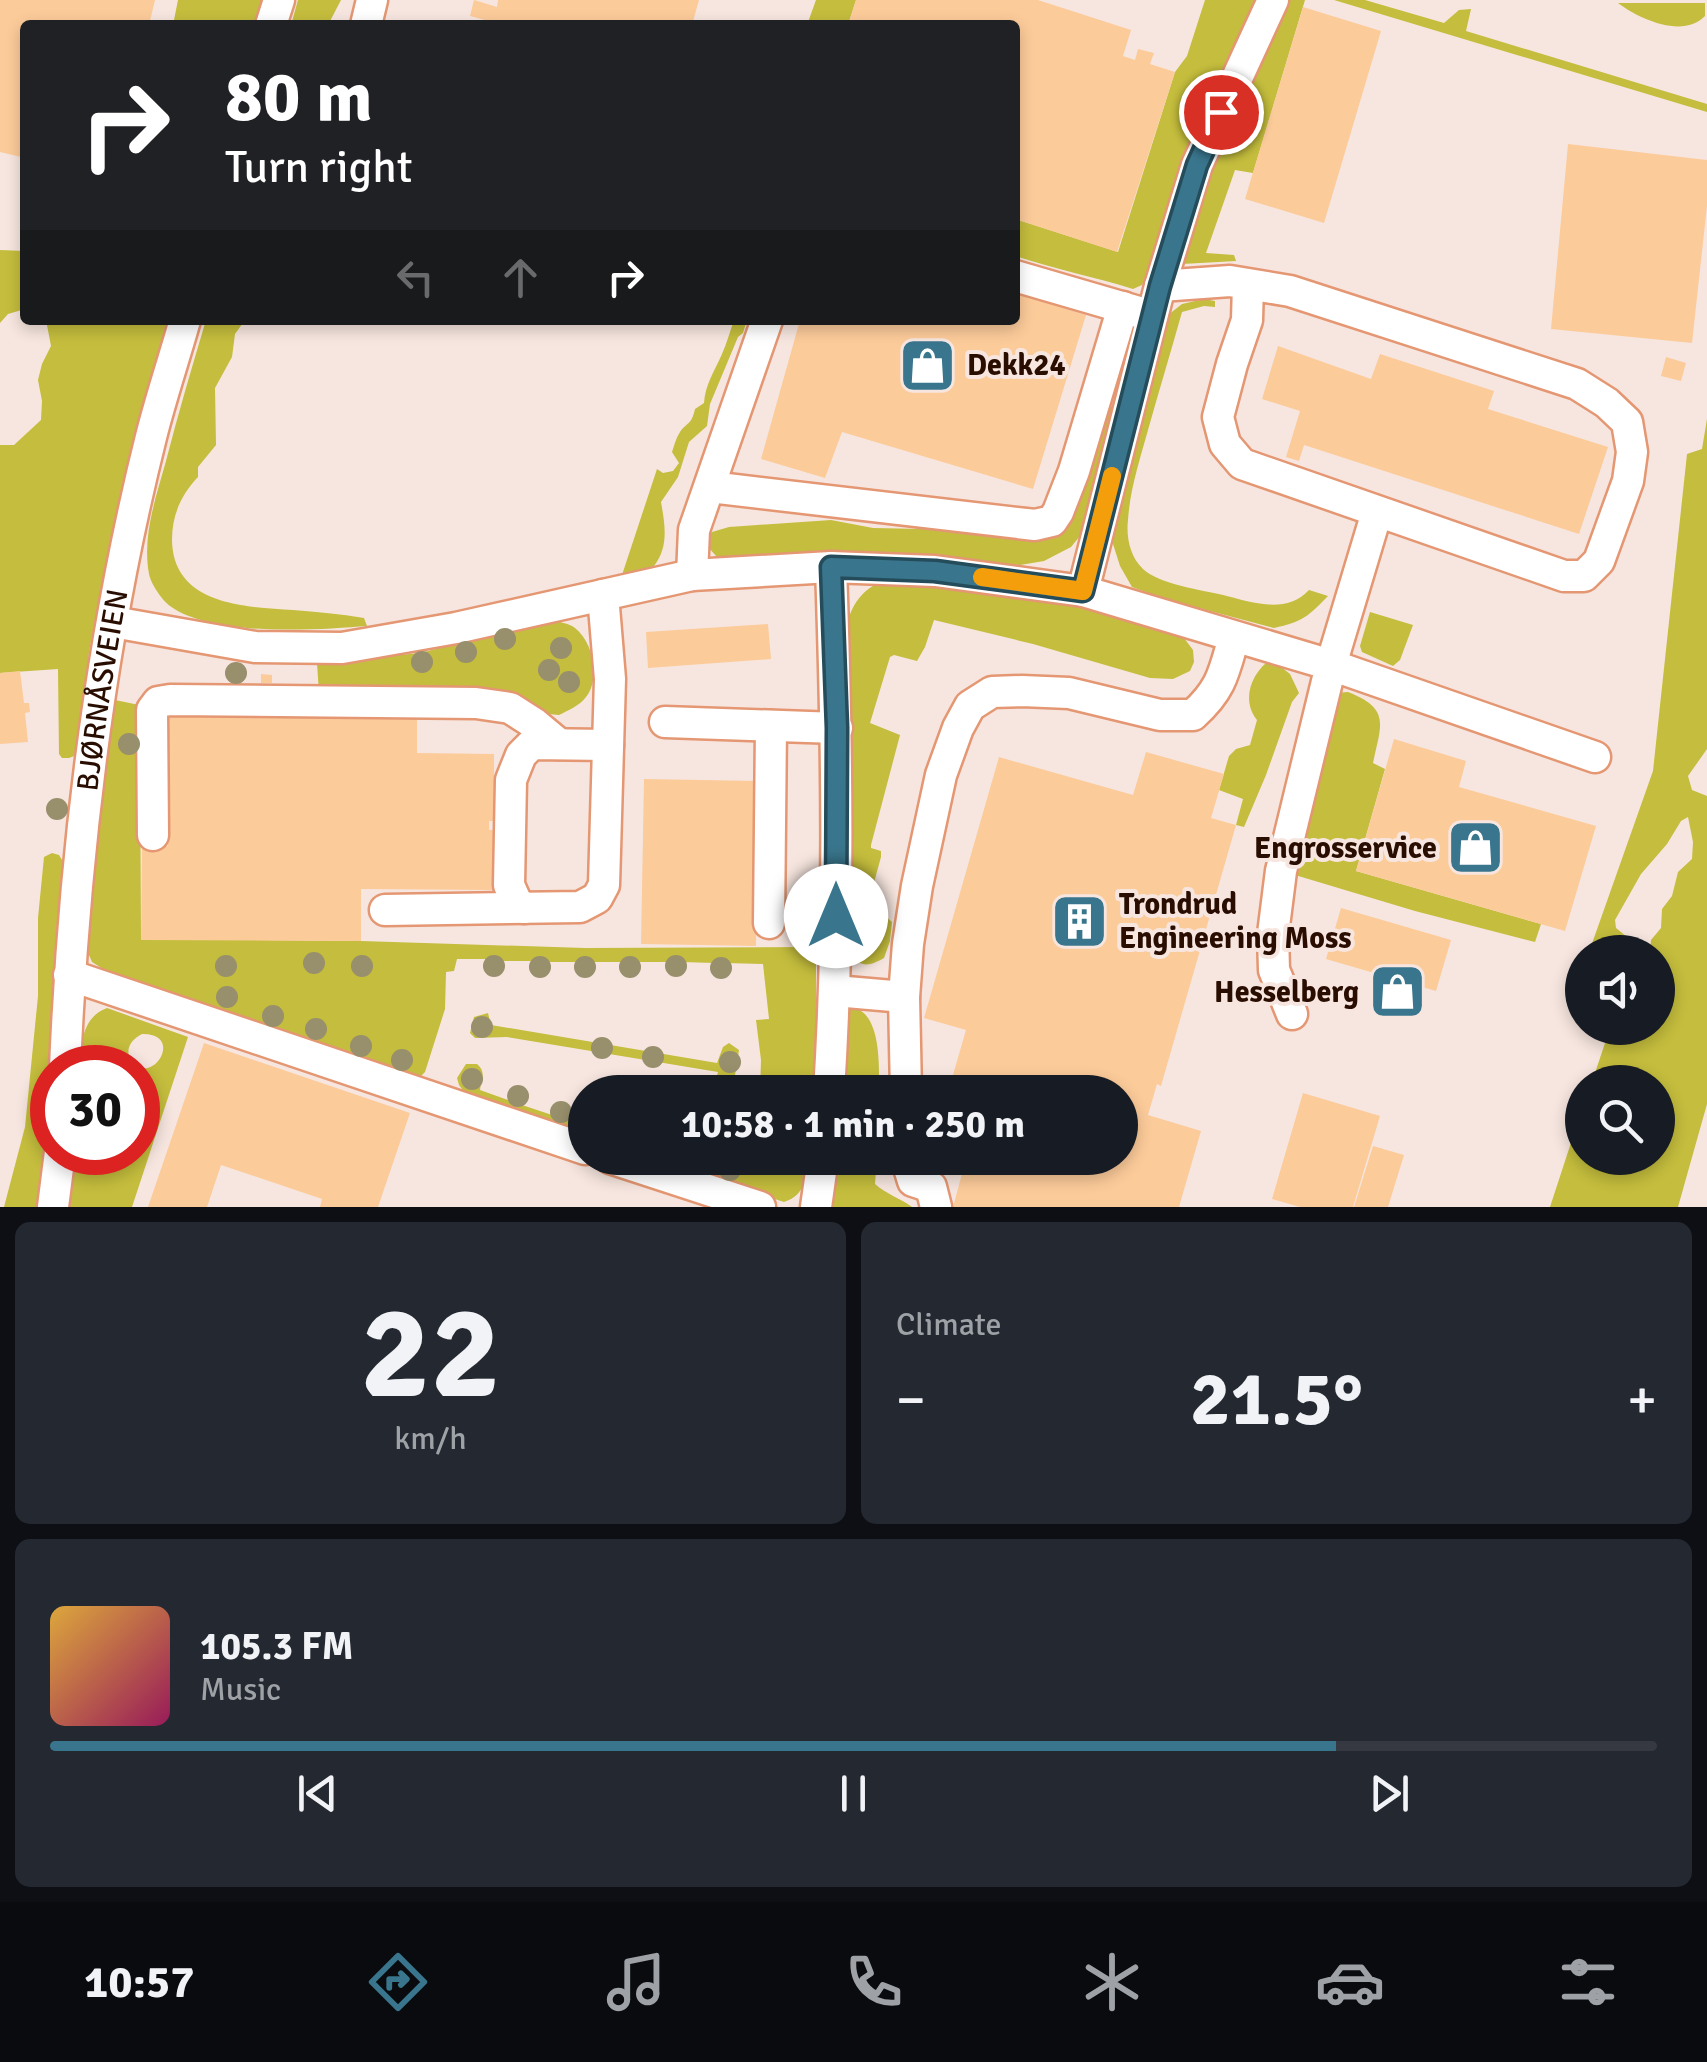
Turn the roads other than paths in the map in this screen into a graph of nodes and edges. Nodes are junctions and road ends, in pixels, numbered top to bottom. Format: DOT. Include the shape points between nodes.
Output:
graph roads {
  1 [pos="1272,0"];
  2 [pos="1020,277"];
  3 [pos="1248,284"];
  4 [pos="1156,301"];
  5 [pos="1122,307"];
  6 [pos="184,325"];
  7 [pos="765,325"];
  8 [pos="710,487"];
  9 [pos="1377,512"];
  10 [pos="831,567"];
  11 [pos="692,574"];
  12 [pos="1083,591"];
  13 [pos="603,595"];
  14 [pos="112,622"];
  15 [pos="1234,636"];
  16 [pos="1331,665"];
  17 [pos="664,722"];
  18 [pos="770,726"];
  19 [pos="837,728"];
  20 [pos="559,744"];
  21 [pos="608,745"];
  22 [pos="1595,757"];
  23 [pos="153,835"];
  24 [pos="524,908"];
  25 [pos="385,910"];
  26 [pos="770,923"];
  27 [pos="69,975"];
  28 [pos="835,992"];
  29 [pos="904,997"];
  30 [pos="1292,1014"];
  31 [pos="67,1045"];
  32 [pos="830,1075"];
  33 [pos="906,1075"];
  34 [pos="568,1143"];
  35 [pos="57,1175"];
  36 [pos="662,1175"];
  37 [pos="821,1175"];
  38 [pos="911,1175"];
  39 [pos="53,1207"];
  40 [pos="760,1207"];
  41 [pos="816,1207"];
  42 [pos="936,1207"];
  1 -- 4 [label="street" via="1197,165"];
  2 -- 5 [label="street"];
  3 -- 4 [label="street" via="1230,281"];
  3 -- 9 [label="street" via="1247,320 1218,417 1224,444 1242,464"];
  3 -- 9 [label="street" via="1577,384 1627,422 1628,481 1600,561 1584,576 1564,576"];
  4 -- 5 [label="street"];
  4 -- 12 [label="street"];
  5 -- 8 [label="street" via="1074,471 1052,521 1018,524"];
  6 -- 14 [label="street, BJØRNÅSVEIEN"];
  7 -- 8 [label="street"];
  8 -- 11 [label="street" via="694,530"];
  9 -- 16 [label="street"];
  10 -- 11 [label="street"];
  10 -- 12 [label="street" via="935,571"];
  10 -- 19 [label="street"];
  11 -- 13 [label="street"];
  12 -- 15 [label="street"];
  13 -- 14 [label="street" via="342,648 254,647"];
  13 -- 21 [label="street"];
  14 -- 27 [label="street, BJØRNÅSVEIEN"];
  15 -- 16 [label="street"];
  15 -- 29 [label="street" via="1221,682 1193,715 1022,691 992,692 970,706 941,776 926,838"];
  16 -- 22 [label="street"];
  16 -- 30 [label="street" via="1281,872 1274,934 1274,970"];
  17 -- 18 [label="street"];
  18 -- 19 [label="street"];
  18 -- 26 [label="street"];
  19 -- 28 [label="street"];
  20 -- 21 [label="street"];
  20 -- 23 [label="street" via="510,708 476,703 158,702 152,710"];
  20 -- 24 [label="street" via="532,744 510,780 510,885"];
  21 -- 24 [label="street" via="604,885 580,907"];
  24 -- 25 [label="street"];
  27 -- 31 [label="street, BJØRNÅSVEIEN"];
  27 -- 34 [label="street"];
  28 -- 29 [label="street"];
  28 -- 32 [label="street"];
  29 -- 33 [label="street"];
  35 -- 39 [label="street"];
  36 -- 40 [label="street"];
  37 -- 41 [label="street"];
  38 -- 42 [label="street" via="930,1187"];
}
